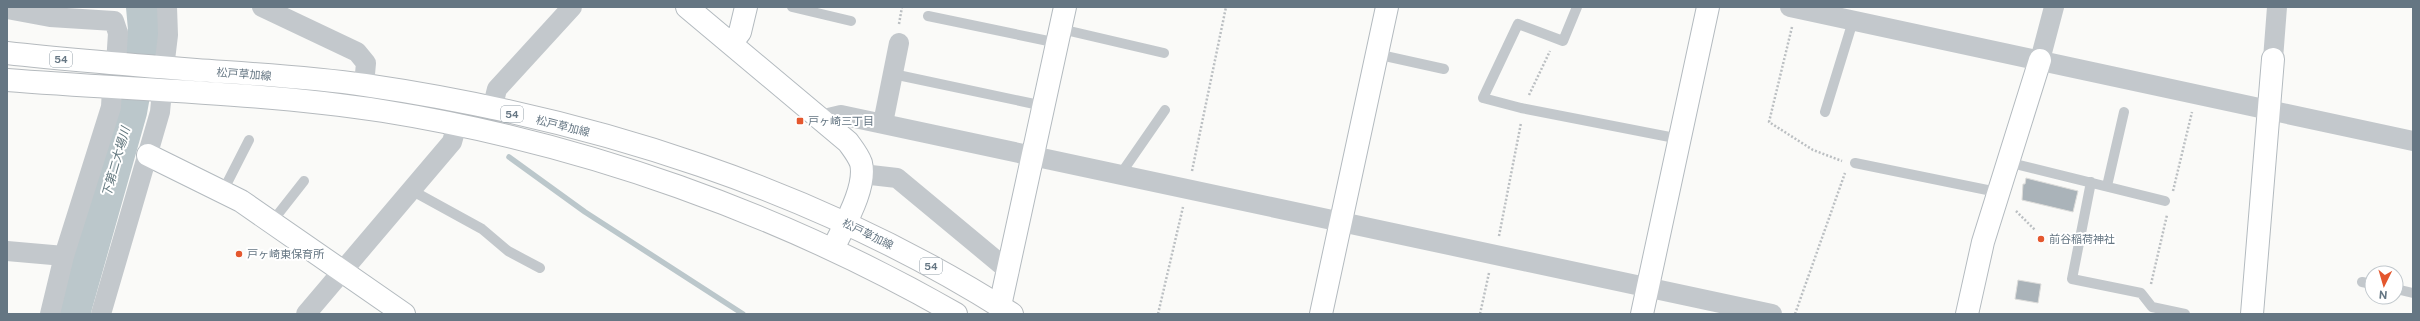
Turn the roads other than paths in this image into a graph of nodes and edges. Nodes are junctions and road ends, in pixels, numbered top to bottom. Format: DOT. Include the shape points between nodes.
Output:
graph roads {
  1 [pos="167,7"];
  2 [pos="262,7"];
  3 [pos="572,7"];
  4 [pos="687,7"];
  5 [pos="746,7"];
  6 [pos="792,7"];
  7 [pos="1065,7"];
  8 [pos="1387,7"];
  9 [pos="1577,7"];
  10 [pos="1708,7"];
  11 [pos="2054,7"];
  12 [pos="2277,7"];
  13 [pos="7,8"];
  14 [pos="1793,8"];
  15 [pos="928,16"];
  16 [pos="1851,16"];
  17 [pos="851,21"];
  18 [pos="1059,36"];
  19 [pos="899,43"];
  20 [pos="731,44"];
  21 [pos="7,53"];
  22 [pos="1164,53"];
  23 [pos="1376,54"];
  24 [pos="2273,59"];
  25 [pos="2040,60"];
  26 [pos="116,64"];
  27 [pos="164,68"];
  28 [pos="1444,69"];
  29 [pos="893,74"];
  30 [pos="7,80"];
  31 [pos="364,85"];
  32 [pos="112,88"];
  33 [pos="162,92"];
  34 [pos="1044,106"];
  35 [pos="492,109"];
  36 [pos="2269,109"];
  37 [pos="1165,110"];
  38 [pos="1825,112"];
  39 [pos="2124,112"];
  40 [pos="820,120"];
  41 [pos="457,124"];
  42 [pos="883,124"];
  43 [pos="1680,139"];
  44 [pos="248,140"];
  45 [pos="2413,141"];
  46 [pos="148,155"];
  47 [pos="1033,155"];
  48 [pos="2007,162"];
  49 [pos="1852,163"];
  50 [pos="862,174"];
  51 [pos="1120,175"];
  52 [pos="304,181"];
  53 [pos="2091,182"];
  54 [pos="2107,186"];
  55 [pos="411,190"];
  56 [pos="223,191"];
  57 [pos="1997,192"];
  58 [pos="2165,201"];
  59 [pos="846,222"];
  60 [pos="1340,222"];
  61 [pos="271,223"];
  62 [pos="833,249"];
  63 [pos="7,251"];
  64 [pos="64,256"];
  65 [pos="540,268"];
  66 [pos="342,271"];
  67 [pos="1009,271"];
  68 [pos="1648,287"];
  69 [pos="1006,310"];
  70 [pos="50,314"];
  71 [pos="101,314"];
  72 [pos="306,314"];
  73 [pos="404,314"];
  74 [pos="956,314"];
  75 [pos="1321,314"];
  76 [pos="1642,314"];
  77 [pos="1772,314"];
  78 [pos="1967,314"];
  79 [pos="2185,314"];
  80 [pos="2252,314"];
  1 -- 27 [label="street" via="168,34"];
  2 -- 31 [label="street" via="357,52 366,63"];
  3 -- 35 [label="street" via="497,89"];
  4 -- 20 [label="street"];
  5 -- 20 [label="street" via="740,32"];
  6 -- 17 [label="lane"];
  7 -- 18 [label="street"];
  8 -- 23 [label="street"];
  9 -- 43 [label="lane" via="1563,41 1518,24 1483,98"];
  10 -- 43 [label="street"];
  11 -- 25 [label="street"];
  12 -- 24 [label="street"];
  13 -- 26 [label="street" via="50,17 114,21 118,33"];
  14 -- 16 [label="street"];
  15 -- 18 [label="lane"];
  16 -- 25 [label="street"];
  16 -- 38 [label="lane"];
  18 -- 22 [label="lane"];
  18 -- 34 [label="street"];
  19 -- 29 [label="street"];
  20 -- 40 [label="street"];
  21 -- 26 [label="street, 松戸草加線 / 54"];
  23 -- 28 [label="lane"];
  23 -- 60 [label="street"];
  24 -- 36 [label="street"];
  25 -- 36 [label="street"];
  25 -- 48 [label="street"];
  26 -- 27 [label="street, 松戸草加線 / 54"];
  27 -- 31 [label="street, 松戸草加線 / 54"];
  29 -- 34 [label="lane"];
  29 -- 42 [label="street"];
  30 -- 32 [label="street, 松戸草加線 / 54"];
  31 -- 35 [label="street, 松戸草加線 / 54"];
  32 -- 33 [label="street, 松戸草加線 / 54"];
  32 -- 64 [label="street" via="111,107"];
  33 -- 41 [label="street, 松戸草加線 / 54" via="304,101"];
  33 -- 46 [label="street" via="160,112"];
  34 -- 47 [label="street"];
  35 -- 59 [label="street, 松戸草加線 / 54" via="601,135 699,165"];
  36 -- 45 [label="street"];
  36 -- 80 [label="street"];
  37 -- 51 [label="lane"];
  39 -- 54 [label="lane"];
  40 -- 42 [label="street" via="841,115"];
  40 -- 50 [label="street" via="852,148 860,162"];
  41 -- 55 [label="street" via="452,142"];
  41 -- 62 [label="street, 松戸草加線 / 54" via="614,165 693,193"];
  42 -- 47 [label="street"];
  43 -- 68 [label="street"];
  44 -- 56 [label="lane"];
  46 -- 56 [label="street"];
  46 -- 71 [label="street"];
  47 -- 51 [label="street"];
  47 -- 67 [label="street"];
  48 -- 53 [label="lane"];
  48 -- 57 [label="street"];
  49 -- 57 [label="lane"];
  50 -- 59 [label="street" via="858,193"];
  50 -- 67 [label="street" via="897,178"];
  51 -- 60 [label="street"];
  52 -- 61 [label="lane"];
  53 -- 54 [label="lane"];
  53 -- 79 [label="lane" via="2072,279 2141,293 2152,307"];
  54 -- 58 [label="lane"];
  55 -- 65 [label="lane" via="482,229 508,251"];
  55 -- 66 [label="street"];
  56 -- 61 [label="street"];
  57 -- 78 [label="street"];
  59 -- 62 [label="street"];
  59 -- 69 [label="street, 松戸草加線 / 54" via="923,261"];
  60 -- 68 [label="street"];
  60 -- 75 [label="street"];
  61 -- 66 [label="street"];
  62 -- 74 [label="street, 松戸草加線 / 54" via="897,280"];
  63 -- 64 [label="street"];
  64 -- 70 [label="street"];
  66 -- 72 [label="street"];
  66 -- 73 [label="street"];
  67 -- 69 [label="street"];
  68 -- 76 [label="street"];
  68 -- 77 [label="street"];
}
